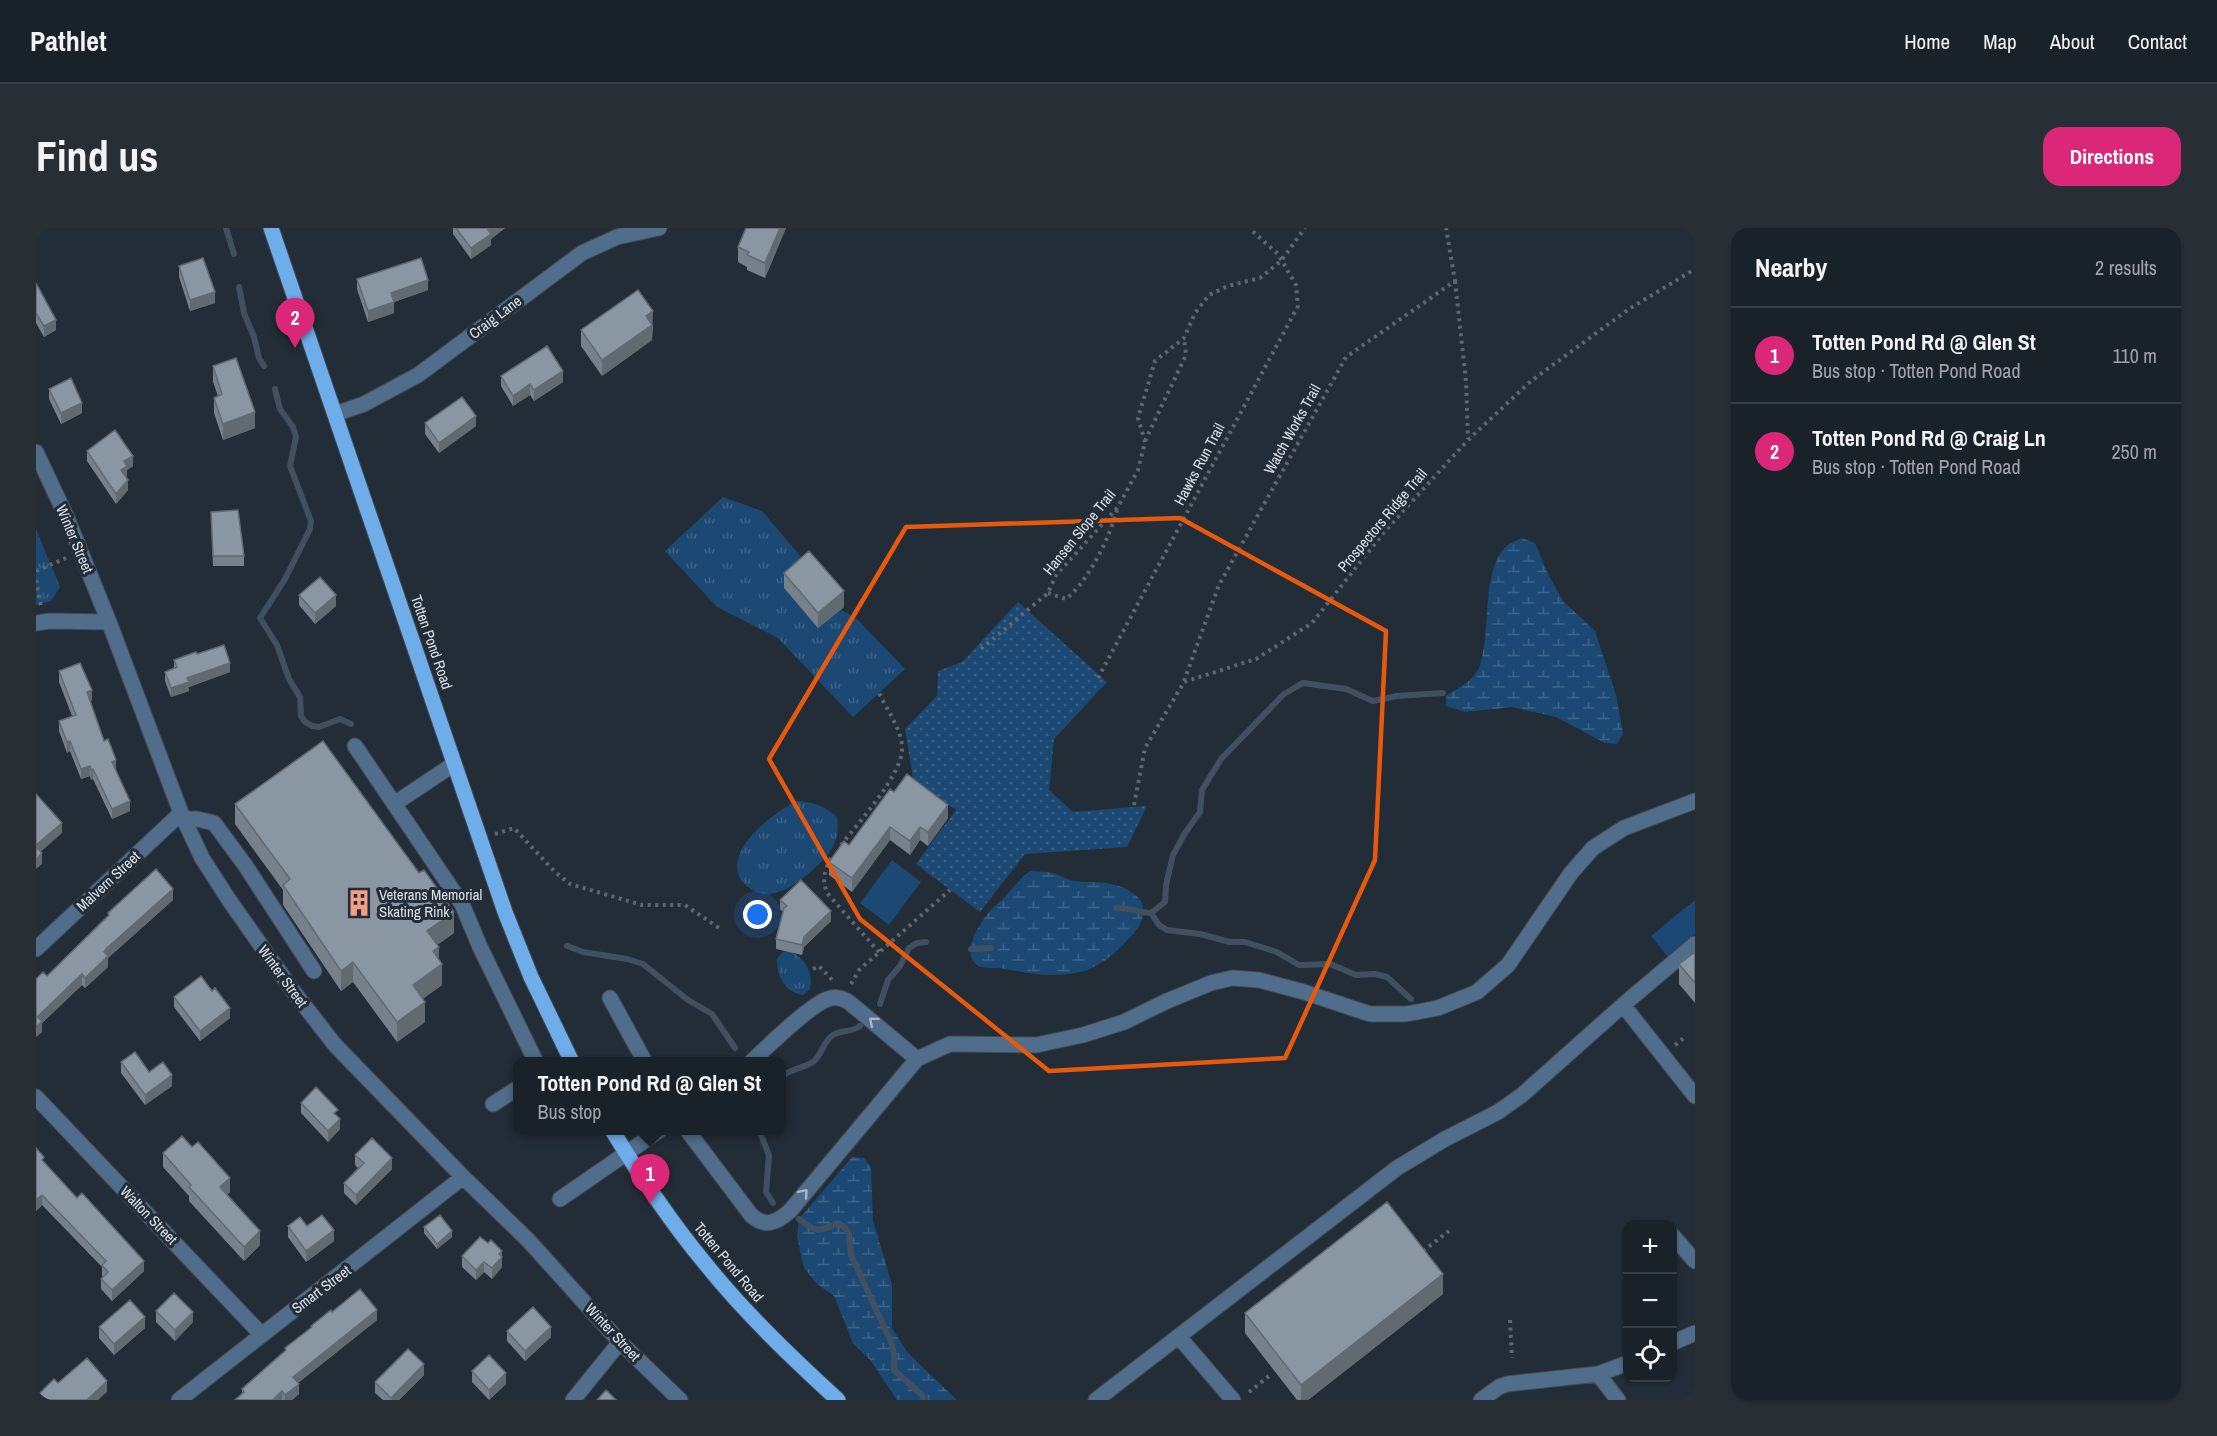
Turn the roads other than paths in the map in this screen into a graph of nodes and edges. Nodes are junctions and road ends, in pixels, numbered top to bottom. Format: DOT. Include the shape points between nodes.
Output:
graph roads {
  1 [pos="271,228"];
  2 [pos="659,228"];
  3 [pos="334,414"];
  4 [pos="36,452"];
  5 [pos="109,622"];
  6 [pos="40,623"];
  7 [pos="355,746"];
  8 [pos="454,764"];
  9 [pos="1695,801"];
  10 [pos="394,804"];
  11 [pos="183,816"];
  12 [pos="1695,944"];
  13 [pos="36,949"];
  14 [pos="314,971"];
  15 [pos="610,998"];
  16 [pos="1623,1005"];
  17 [pos="534,1057"];
  18 [pos="570,1057"];
  19 [pos="642,1057"];
  20 [pos="757,1057"];
  21 [pos="917,1059"];
  22 [pos="513,1091"];
  23 [pos="1695,1096"];
  24 [pos="36,1097"];
  25 [pos="492,1104"];
  26 [pos="615,1135"];
  27 [pos="654,1135"];
  28 [pos="690,1135"];
  29 [pos="626,1153"];
  30 [pos="463,1177"];
  31 [pos="560,1200"];
  32 [pos="1677,1241"];
  33 [pos="1695,1261"];
  34 [pos="1695,1333"];
  35 [pos="261,1334"];
  36 [pos="1179,1336"];
  37 [pos="1677,1341"];
  38 [pos="620,1342"];
  39 [pos="1623,1365"];
  40 [pos="1599,1374"];
  41 [pos="179,1400"];
  42 [pos="573,1400"];
  43 [pos="680,1400"];
  44 [pos="838,1400"];
  45 [pos="1095,1400"];
  46 [pos="1233,1400"];
  47 [pos="1481,1400"];
  48 [pos="1618,1400"];
  1 -- 3 [label="main road, Totten Pond Road"];
  2 -- 3 [label="street, Craig Lane" via="617,237 582,253 418,375 364,404"];
  3 -- 8 [label="main road, Totten Pond Road"];
  4 -- 5 [label="street, Winter Street"];
  5 -- 6 [label="street"];
  5 -- 11 [label="street, Winter Street"];
  7 -- 10 [label="street"];
  8 -- 10 [label="street"];
  8 -- 18 [label="main road, Totten Pond Road" via="518,945"];
  9 -- 21 [label="street" via="1624,828 1593,848 1571,873 1508,965 1477,992 1438,1008 1406,1014 1370,1014 1304,992 1232,978 1083,1035 1036,1045 950,1044"];
  10 -- 17 [label="street" via="466,911"];
  11 -- 13 [label="street, Malvern Street"];
  11 -- 14 [label="street" via="214,823"];
  11 -- 30 [label="street, Winter Street" via="202,858 293,991 335,1045"];
  12 -- 16 [label="street"];
  15 -- 19 [label="street"];
  16 -- 23 [label="street"];
  16 -- 36 [label="street" via="1522,1095 1397,1168"];
  21 -- 20 [label="street, one-way" via="855,1007 834,998 819,1004"];
  28 -- 21 [label="street, one-way" via="747,1210 759,1221 772,1223 789,1211"];
  22 -- 25 [label="street"];
  24 -- 35 [label="street, Walton Street"];
  26 -- 29 [label="main road, Totten Pond Road"];
  27 -- 29 [label="street"];
  29 -- 31 [label="street"];
  29 -- 44 [label="main road, Totten Pond Road" via="715,1276"];
  30 -- 35 [label="street, Smart Street"];
  30 -- 38 [label="street, Winter Street" via="528,1240"];
  32 -- 33 [label="street"];
  34 -- 37 [label="street"];
  35 -- 41 [label="street, Smart Street"];
  36 -- 45 [label="street"];
  36 -- 46 [label="street"];
  38 -- 42 [label="street"];
  38 -- 43 [label="street, Winter Street"];
  39 -- 40 [label="street"];
  40 -- 47 [label="street" via="1507,1384"];
  40 -- 48 [label="street"];
}
